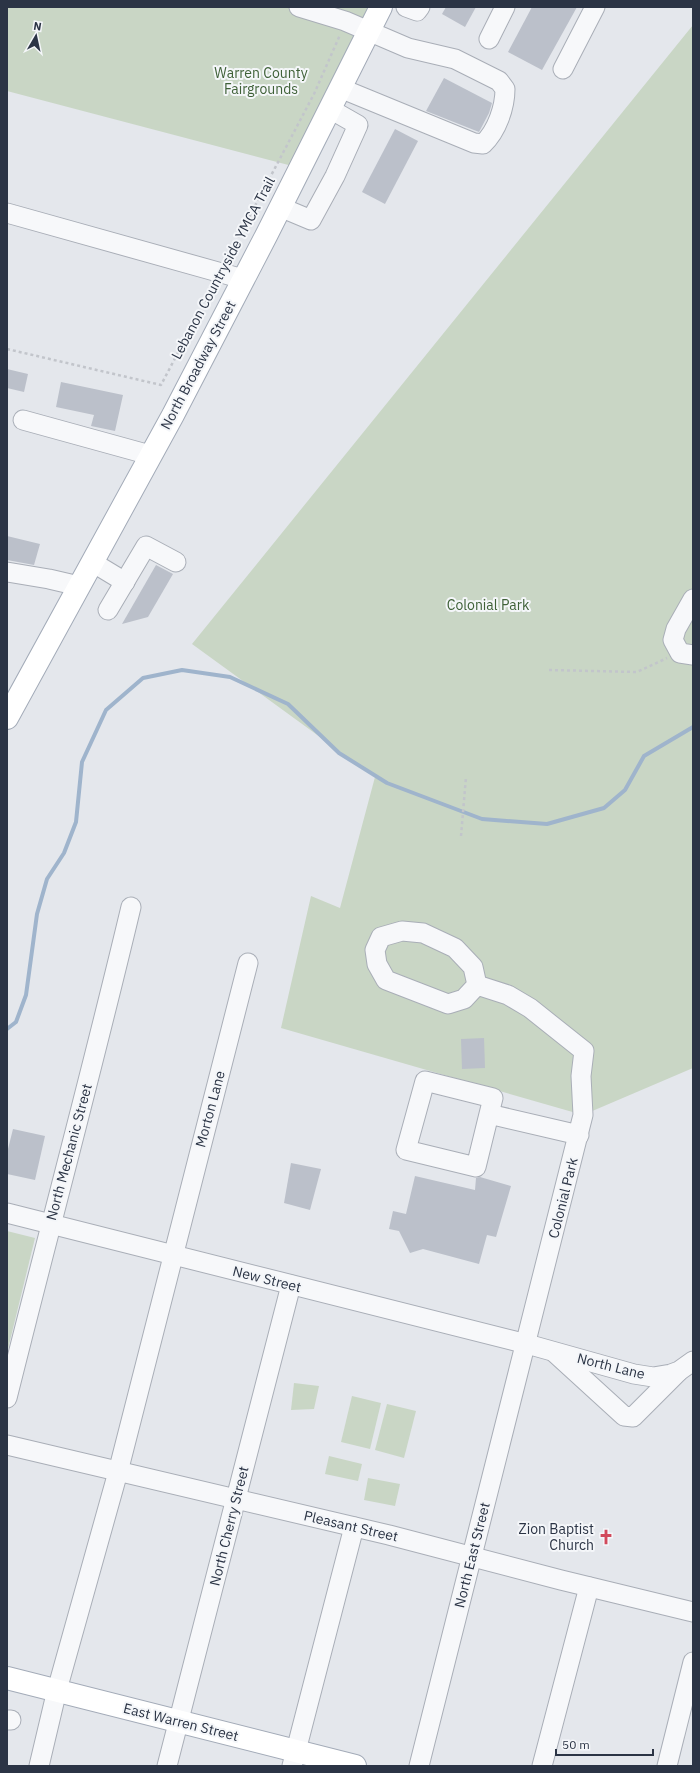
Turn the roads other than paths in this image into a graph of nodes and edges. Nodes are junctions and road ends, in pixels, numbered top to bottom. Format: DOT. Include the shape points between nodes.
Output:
graph roads {
  1 [pos="381,7"];
  2 [pos="406,7"];
  3 [pos="420,7"];
  4 [pos="505,7"];
  5 [pos="595,7"];
  6 [pos="305,8"];
  7 [pos="369,32"];
  8 [pos="489,39"];
  9 [pos="563,69"];
  10 [pos="340,88"];
  11 [pos="330,109"];
  12 [pos="280,207"];
  13 [pos="7,213"];
  14 [pos="243,279"];
  15 [pos="23,420"];
  16 [pos="150,455"];
  17 [pos="92,562"];
  18 [pos="176,562"];
  19 [pos="7,572"];
  20 [pos="125,582"];
  21 [pos="79,586"];
  22 [pos="693,599"];
  23 [pos="108,610"];
  24 [pos="693,655"];
  25 [pos="7,718"];
  26 [pos="131,907"];
  27 [pos="248,963"];
  28 [pos="477,985"];
  29 [pos="489,1114"];
  30 [pos="578,1135"];
  31 [pos="7,1213"];
  32 [pos="50,1224"];
  33 [pos="172,1255"];
  34 [pos="291,1285"];
  35 [pos="527,1344"];
  36 [pos="552,1351"];
  37 [pos="686,1366"];
  38 [pos="7,1398"];
  39 [pos="7,1445"];
  40 [pos="118,1472"];
  41 [pos="236,1500"];
  42 [pos="354,1527"];
  43 [pos="471,1556"];
  44 [pos="589,1587"];
  45 [pos="693,1612"];
  46 [pos="693,1662"];
  47 [pos="7,1678"];
  48 [pos="57,1690"];
  49 [pos="179,1721"];
  50 [pos="294,1759"];
  51 [pos="39,1766"];
  52 [pos="167,1766"];
  53 [pos="354,1766"];
  54 [pos="419,1766"];
  55 [pos="542,1766"];
  56 [pos="667,1766"];
  1 -- 7 [label="main road, North Broadway Street"];
  2 -- 3 [label="street" via="418,11"];
  4 -- 8 [label="street"];
  5 -- 9 [label="street"];
  6 -- 7 [label="street"];
  7 -- 10 [label="main road, North Broadway Street"];
  7 -- 10 [label="street" via="408,48 455,60 499,81 506,89 504,106 490,138 483,144 474,143"];
  10 -- 11 [label="main road, North Broadway Street"];
  11 -- 12 [label="main road, North Broadway Street"];
  11 -- 12 [label="street" via="358,125 335,176 311,220"];
  12 -- 14 [label="main road, North Broadway Street"];
  13 -- 14 [label="street"];
  14 -- 16 [label="main road, North Broadway Street"];
  15 -- 16 [label="street"];
  16 -- 17 [label="main road, North Broadway Street"];
  17 -- 20 [label="street"];
  17 -- 21 [label="main road, North Broadway Street"];
  18 -- 20 [label="street" via="146,546"];
  19 -- 21 [label="street"];
  20 -- 23 [label="street"];
  21 -- 25 [label="main road, North Broadway Street"];
  22 -- 24 [label="street" via="676,629 674,640 680,653"];
  26 -- 32 [label="street, North Mechanic Street" via="100,1037"];
  27 -- 33 [label="street, Morton Lane"];
  28 -- 28 [label="street" via="473,967 455,948 423,933 402,931 381,937 375,950 376,964 386,980 448,1004 464,999"];
  28 -- 30 [label="street, Colonial Park" via="508,995 530,1008 584,1051 581,1076 583,1115"];
  29 -- 29 [label="street" via="476,1167 406,1150 425,1081 492,1098"];
  29 -- 30 [label="street"];
  30 -- 35 [label="street, Colonial Park"];
  31 -- 32 [label="street, New Street"];
  32 -- 33 [label="street, New Street"];
  32 -- 38 [label="street, North Mechanic Street"];
  33 -- 34 [label="street, New Street"];
  33 -- 40 [label="street, Morton Lane"];
  34 -- 35 [label="street, New Street"];
  34 -- 41 [label="street, North Cherry Street"];
  35 -- 36 [label="street, North Lane"];
  35 -- 43 [label="street, North East Street"];
  36 -- 37 [label="street, North Lane" via="653,1377 671,1374"];
  36 -- 37 [label="street" via="624,1416 633,1417"];
  39 -- 40 [label="street, Pleasant Street"];
  40 -- 41 [label="street, Pleasant Street"];
  40 -- 48 [label="street, Morton Lane"];
  41 -- 42 [label="street, Pleasant Street"];
  41 -- 49 [label="street, North Cherry Street"];
  42 -- 43 [label="street, Pleasant Street"];
  42 -- 50 [label="street"];
  43 -- 44 [label="street, Pleasant Street"];
  43 -- 54 [label="street, North East Street"];
  44 -- 45 [label="street, Pleasant Street"];
  44 -- 55 [label="street"];
  46 -- 56 [label="street"];
  47 -- 48 [label="main road, East Warren Street"];
  48 -- 49 [label="main road, East Warren Street"];
  48 -- 51 [label="street, Morton Lane"];
  49 -- 50 [label="main road, East Warren Street"];
  49 -- 52 [label="street, North Cherry Street"];
  50 -- 53 [label="main road, East Warren Street"];
}
